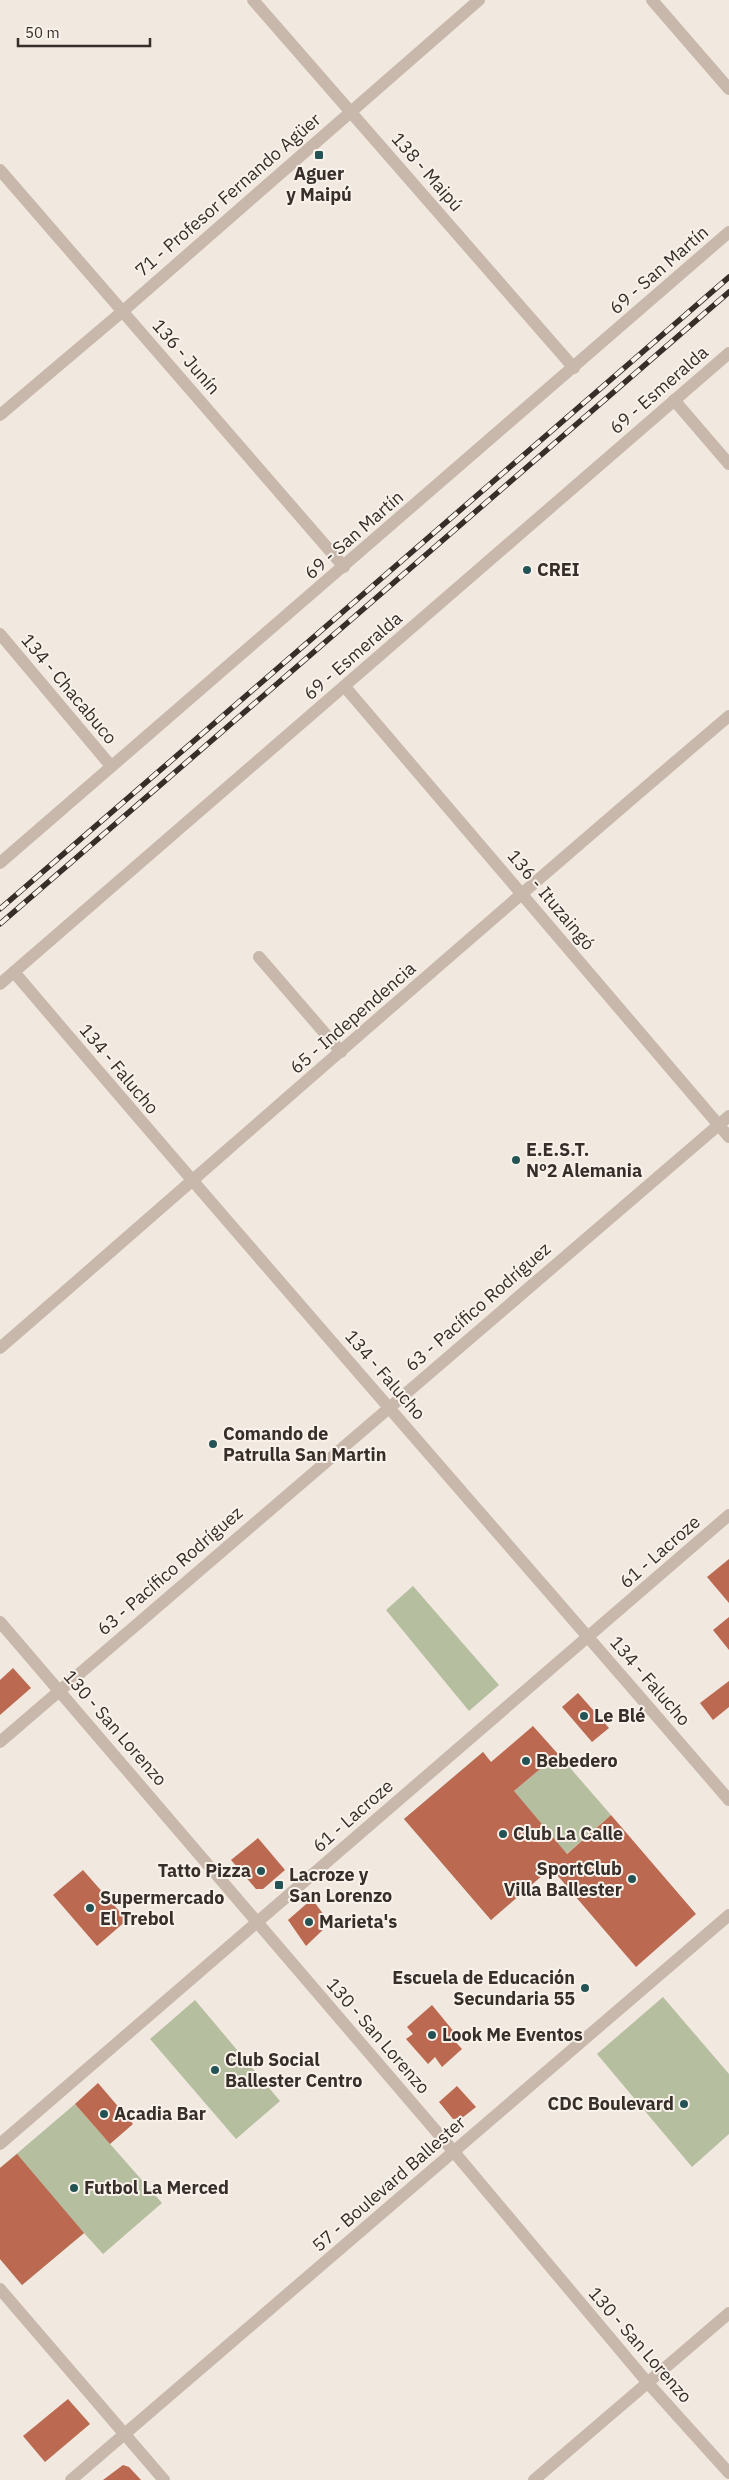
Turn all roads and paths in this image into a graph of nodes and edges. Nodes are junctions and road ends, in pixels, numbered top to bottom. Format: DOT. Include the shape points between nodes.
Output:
graph roads {
  1 [pos="253,0"];
  2 [pos="479,0"];
  3 [pos="652,0"];
  4 [pos="729,89"];
  5 [pos="350,111"];
  6 [pos="0,170"];
  7 [pos="729,232"];
  8 [pos="123,311"];
  9 [pos="729,353"];
  10 [pos="574,368"];
  11 [pos="674,400"];
  12 [pos="0,415"];
  13 [pos="729,464"];
  14 [pos="344,567"];
  15 [pos="0,634"];
  16 [pos="345,687"];
  17 [pos="729,716"];
  18 [pos="110,766"];
  19 [pos="0,863"];
  20 [pos="521,892"];
  21 [pos="259,957"];
  22 [pos="14,972"];
  23 [pos="0,984"];
  24 [pos="341,1052"];
  25 [pos="729,1116"];
  26 [pos="718,1125"];
  27 [pos="729,1137"];
  28 [pos="191,1181"];
  29 [pos="0,1348"];
  30 [pos="389,1406"];
  31 [pos="729,1515"];
  32 [pos="0,1622"];
  33 [pos="588,1637"];
  34 [pos="60,1690"];
  35 [pos="0,1742"];
  36 [pos="729,1800"];
  37 [pos="729,1915"];
  38 [pos="256,1921"];
  39 [pos="0,2144"];
  40 [pos="454,2152"];
  41 [pos="0,2289"];
  42 [pos="729,2313"];
  43 [pos="647,2382"];
  44 [pos="124,2434"];
  45 [pos="729,2473"];
  46 [pos="71,2480"];
  47 [pos="164,2480"];
  48 [pos="534,2480"];
  1 -- 5 [label="street, 138 - Maipú"];
  2 -- 5 [label="street, 71 - Profesor Fernando Agüer"];
  3 -- 4 [label="street"];
  5 -- 8 [label="street, 71 - Profesor Fernando Agüer"];
  5 -- 10 [label="street, 138 - Maipú"];
  6 -- 8 [label="street, 136 - Junín"];
  7 -- 10 [label="street, 69 - San Martín"];
  8 -- 12 [label="street, 71 - Profesor Fernando Agüer"];
  8 -- 14 [label="street, 136 - Junín"];
  9 -- 11 [label="street, 69 - Esmeralda"];
  10 -- 14 [label="street, 69 - San Martín"];
  11 -- 13 [label="street"];
  11 -- 16 [label="street, 69 - Esmeralda"];
  14 -- 18 [label="street, 69 - San Martín"];
  15 -- 18 [label="street, 134 - Chacabuco"];
  16 -- 20 [label="street, 136 - Ituzaingó"];
  16 -- 22 [label="street, 69 - Esmeralda"];
  17 -- 20 [label="street, 65 - Independencia"];
  18 -- 19 [label="street, 69 - San Martín"];
  20 -- 24 [label="street, 65 - Independencia"];
  20 -- 26 [label="street, 136 - Ituzaingó"];
  21 -- 24 [label="street"];
  22 -- 23 [label="street, 69 - Esmeralda"];
  22 -- 28 [label="street, 134 - Falucho"];
  24 -- 28 [label="street, 65 - Independencia"];
  25 -- 26 [label="street, 63 - Pacífico Rodríguez"];
  26 -- 27 [label="street, 136 - Ituzaingó"];
  26 -- 30 [label="street, 63 - Pacífico Rodríguez"];
  28 -- 29 [label="street, 65 - Independencia"];
  28 -- 30 [label="street, 134 - Falucho"];
  30 -- 33 [label="street, 134 - Falucho"];
  30 -- 34 [label="street, 63 - Pacífico Rodríguez"];
  31 -- 33 [label="street, 61 - Lacroze"];
  32 -- 34 [label="street, 130 - San Lorenzo"];
  33 -- 36 [label="street, 134 - Falucho"];
  33 -- 38 [label="street, 61 - Lacroze"];
  34 -- 35 [label="street, 63 - Pacífico Rodríguez"];
  34 -- 38 [label="street, 130 - San Lorenzo"];
  37 -- 40 [label="street, 57 - Boulevard Ballester"];
  38 -- 39 [label="street, 61 - Lacroze"];
  38 -- 40 [label="street, 130 - San Lorenzo"];
  40 -- 43 [label="street, 130 - San Lorenzo"];
  40 -- 44 [label="street, 57 - Boulevard Ballester"];
  41 -- 44 [label="street"];
  42 -- 43 [label="street"];
  43 -- 45 [label="street, 130 - San Lorenzo"];
  43 -- 48 [label="street"];
  44 -- 46 [label="street, 57 - Boulevard Ballester"];
  44 -- 47 [label="street"];
}
